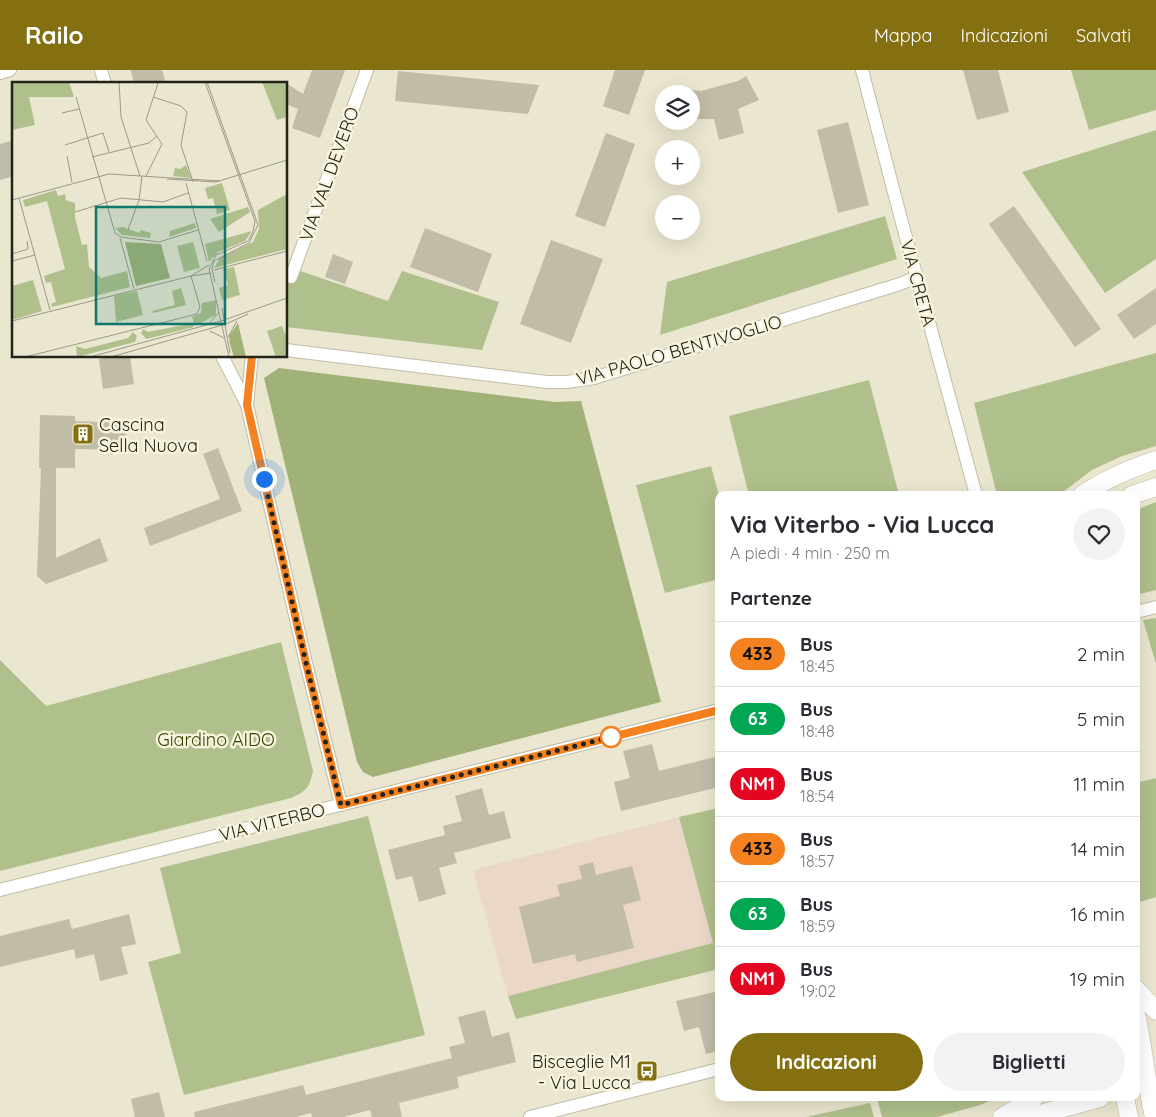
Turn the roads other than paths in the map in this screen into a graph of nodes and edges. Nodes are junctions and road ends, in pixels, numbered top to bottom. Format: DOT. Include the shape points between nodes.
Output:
graph roads {
  1 [pos="10,70"];
  2 [pos="367,70"];
  3 [pos="862,70"];
  4 [pos="0,73"];
  5 [pos="916,276"];
  6 [pos="291,277"];
  7 [pos="288,350"];
  8 [pos="223,358"];
  9 [pos="252,358"];
  10 [pos="247,405"];
  11 [pos="1156,460"];
  12 [pos="1156,487"];
  13 [pos="975,491"];
  14 [pos="1088,491"];
  15 [pos="1140,492"];
  16 [pos="1156,607"];
  17 [pos="1140,611"];
  18 [pos="715,711"];
  19 [pos="341,805"];
  20 [pos="0,890"];
  21 [pos="1140,993"];
  22 [pos="1156,1011"];
  23 [pos="1140,1034"];
  24 [pos="715,1071"];
  25 [pos="1146,1084"];
  26 [pos="1029,1101"];
  27 [pos="1089,1101"];
  28 [pos="1126,1101"];
  29 [pos="530,1117"];
  30 [pos="1002,1117"];
  31 [pos="1029,1117"];
  32 [pos="1129,1117"];
  33 [pos="1154,1117"];
  1 -- 4 [label="street"];
  2 -- 6 [label="street, VIA VAL DEVERO"];
  3 -- 5 [label="street, VIA CRETA"];
  5 -- 7 [label="street, VIA PAOLO BENTIVOGLIO" via="890,287 603,375 567,382"];
  5 -- 13 [label="street, VIA CRETA"];
  8 -- 10 [label="street"];
  9 -- 10 [label="street"];
  10 -- 19 [label="street"];
  11 -- 14 [label="main road" via="1123,471"];
  12 -- 15 [label="main road"];
  16 -- 17 [label="street"];
  18 -- 19 [label="street, VIA VITERBO"];
  19 -- 20 [label="street, VIA VITERBO"];
  21 -- 22 [label="main road"];
  23 -- 25 [label="main road"];
  24 -- 29 [label="street"];
  25 -- 33 [label="main road"];
  26 -- 30 [label="main road"];
  27 -- 31 [label="main road"];
  28 -- 32 [label="main road"];
}
